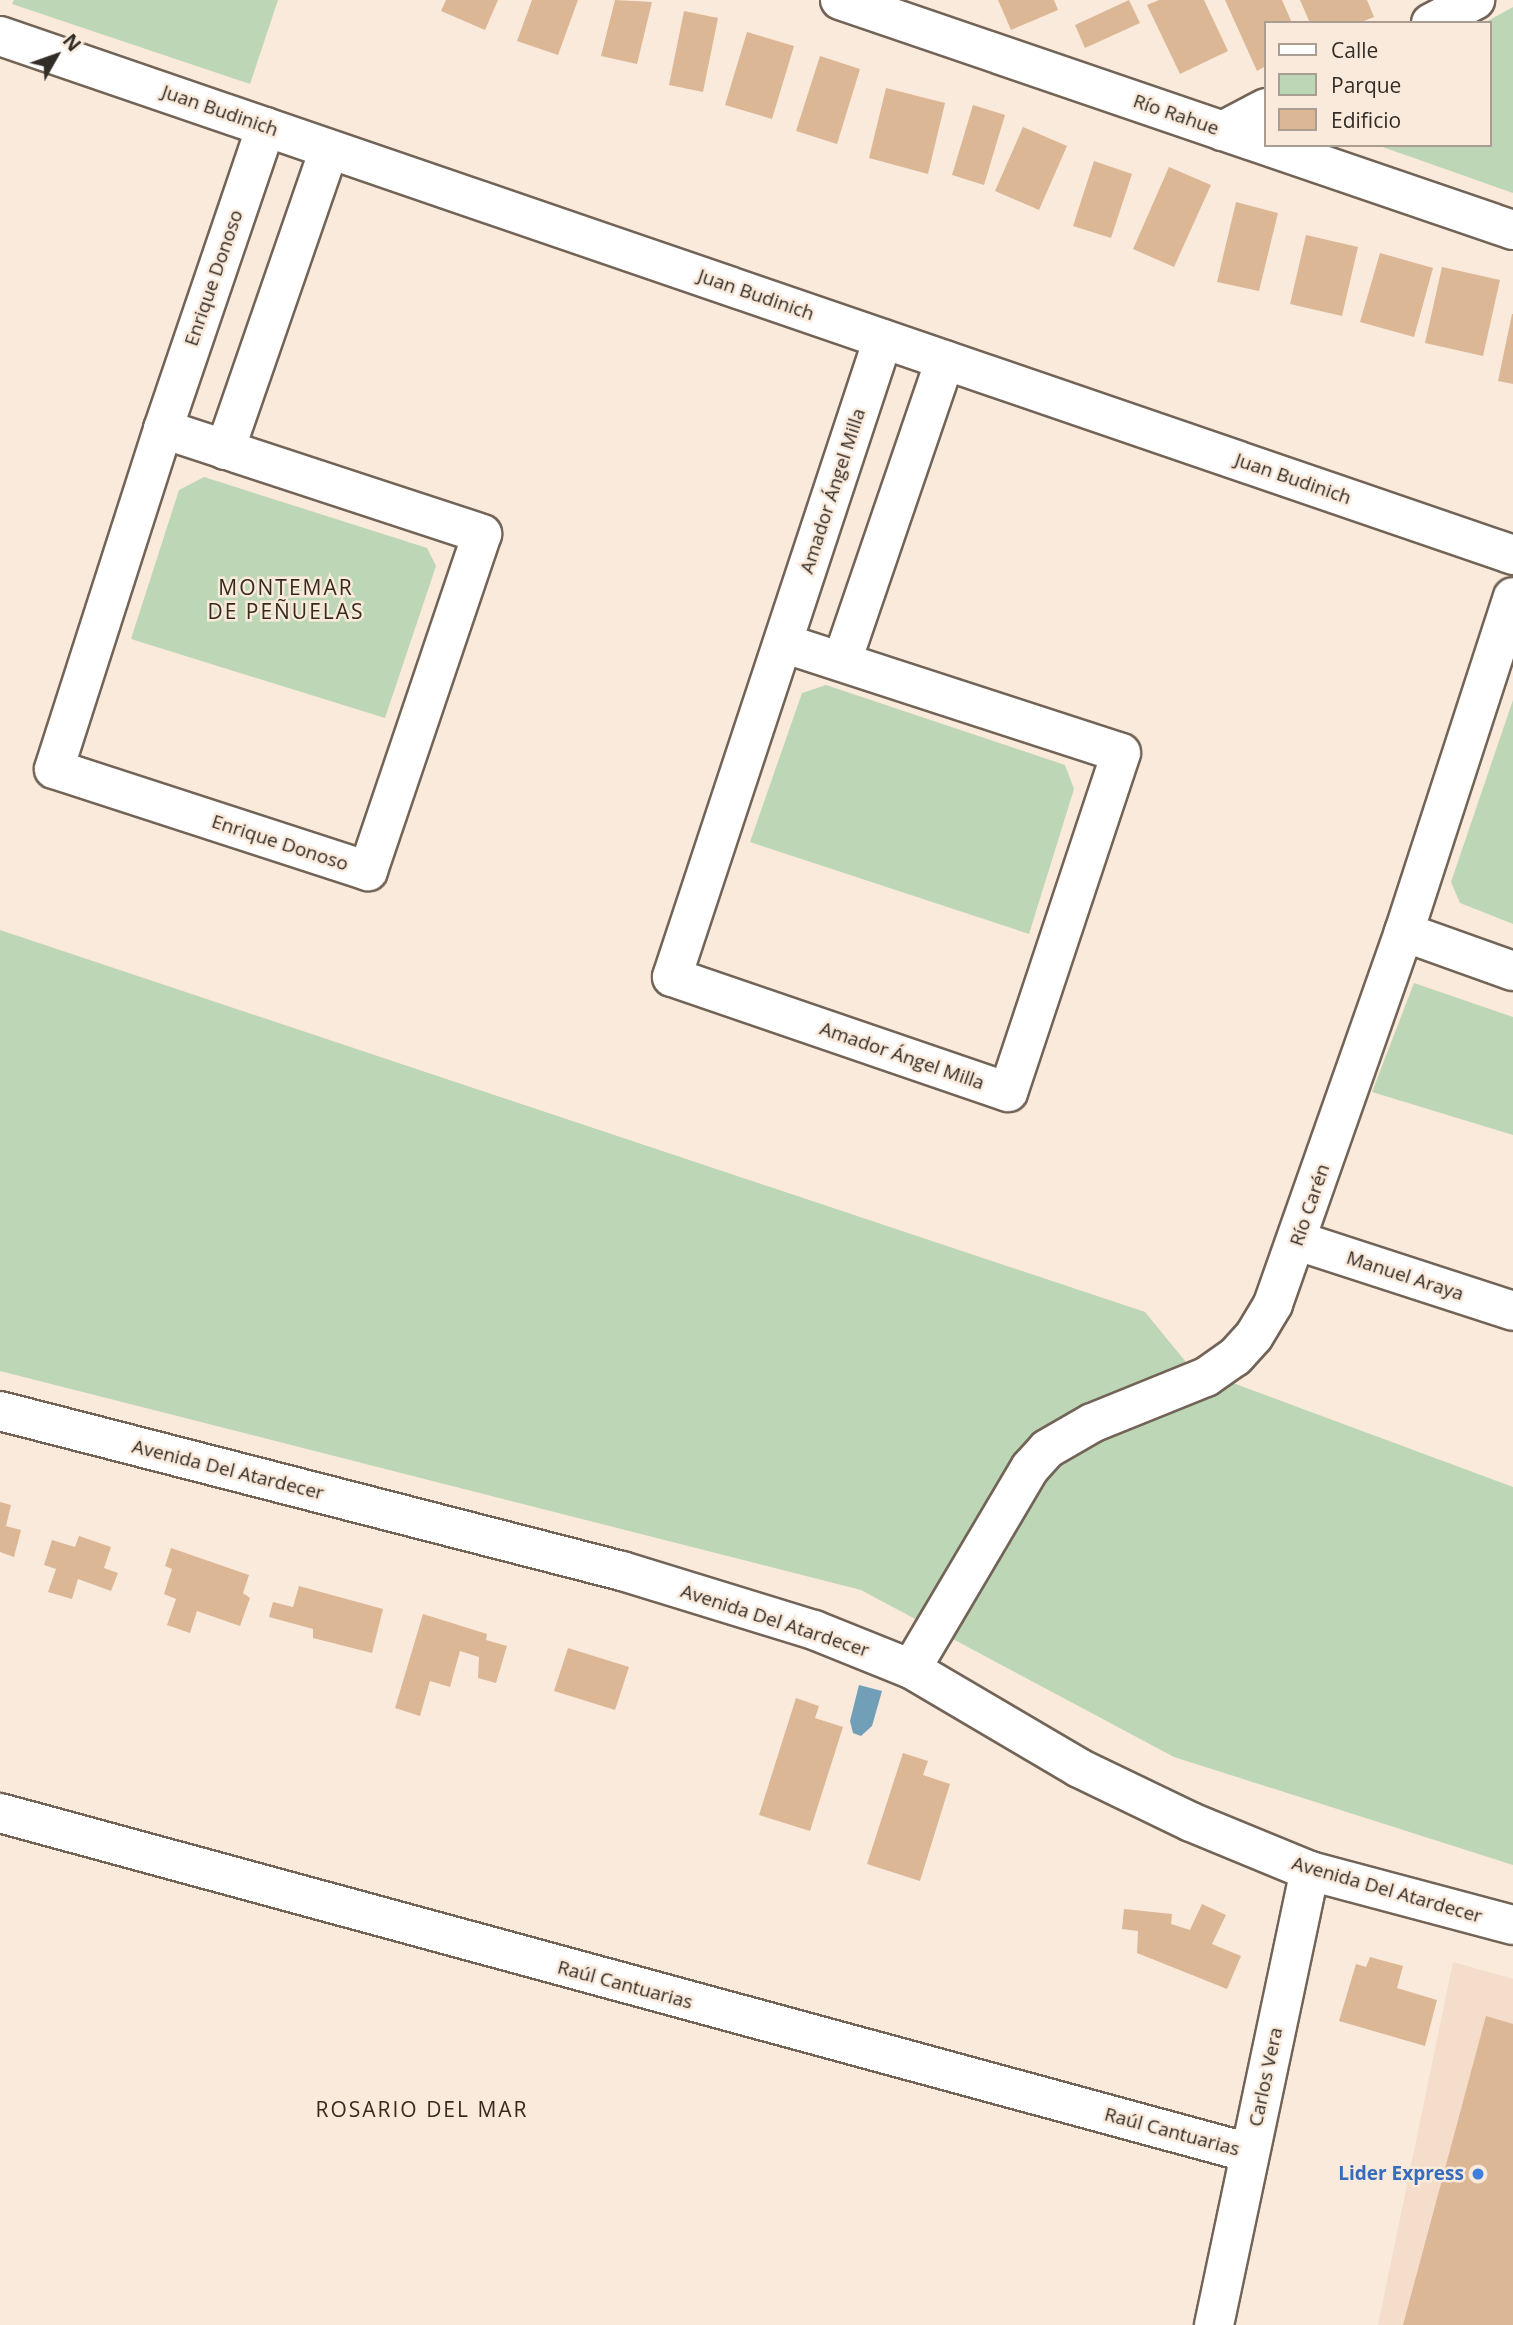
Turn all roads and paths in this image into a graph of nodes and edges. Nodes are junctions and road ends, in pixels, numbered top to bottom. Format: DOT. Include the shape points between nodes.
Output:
graph roads {
  1 [pos="840,0"];
  2 [pos="1475,0"];
  3 [pos="1435,21"];
  4 [pos="0,36"];
  5 [pos="1264,109"];
  6 [pos="266,127"];
  7 [pos="1222,131"];
  8 [pos="1264,145"];
  9 [pos="1269,147"];
  10 [pos="329,149"];
  11 [pos="1513,230"];
  12 [pos="883,339"];
  13 [pos="945,360"];
  14 [pos="163,429"];
  15 [pos="225,450"];
  16 [pos="1513,555"];
  17 [pos="1513,597"];
  18 [pos="783,643"];
  19 [pos="842,661"];
  20 [pos="1404,932"];
  21 [pos="1513,971"];
  22 [pos="1298,1241"];
  23 [pos="1513,1311"];
  24 [pos="0,1411"];
  25 [pos="911,1669"];
  26 [pos="0,1813"];
  27 [pos="1310,1871"];
  28 [pos="1513,1925"];
  29 [pos="1250,2153"];
  30 [pos="1214,2325"];
  1 -- 7 [label="street, Río Rahue"];
  2 -- 3 [label="street"];
  4 -- 6 [label="street, Juan Budinich"];
  5 -- 7 [label="street"];
  6 -- 10 [label="street, Juan Budinich"];
  6 -- 14 [label="street, Enrique Donoso"];
  7 -- 8 [label="street, Río Rahue"];
  9 -- 11 [label="street, Río Rahue"];
  10 -- 12 [label="street, Juan Budinich"];
  10 -- 15 [label="street"];
  12 -- 13 [label="street, Juan Budinich"];
  12 -- 18 [label="street, Amador Ángel Milla"];
  13 -- 16 [label="street, Juan Budinich"];
  13 -- 19 [label="street"];
  14 -- 15 [label="street, Enrique Donoso"];
  14 -- 15 [label="street, Enrique Donoso" via="54,769 368,871 482,534"];
  17 -- 20 [label="street, Río Carén"];
  18 -- 19 [label="street, Amador Ángel Milla"];
  18 -- 19 [label="street, Amador Ángel Milla" via="672,977 1008,1093 1121,754"];
  20 -- 21 [label="street"];
  20 -- 22 [label="street, Río Carén"];
  22 -- 23 [label="street, Manuel Araya"];
  22 -- 25 [label="street, Río Carén" via="1273,1304 1235,1357 1206,1377 1093,1423 1047,1449 1030,1468"];
  24 -- 25 [label="street, Avenida Del Atardecer" via="622,1571 814,1630"];
  25 -- 27 [label="street, Avenida Del Atardecer" via="1079,1768 1191,1822"];
  26 -- 29 [label="street, Raúl Cantuarias"];
  27 -- 28 [label="street, Avenida Del Atardecer"];
  27 -- 29 [label="street, Carlos Vera"];
  29 -- 30 [label="street, Carlos Vera"];
}
